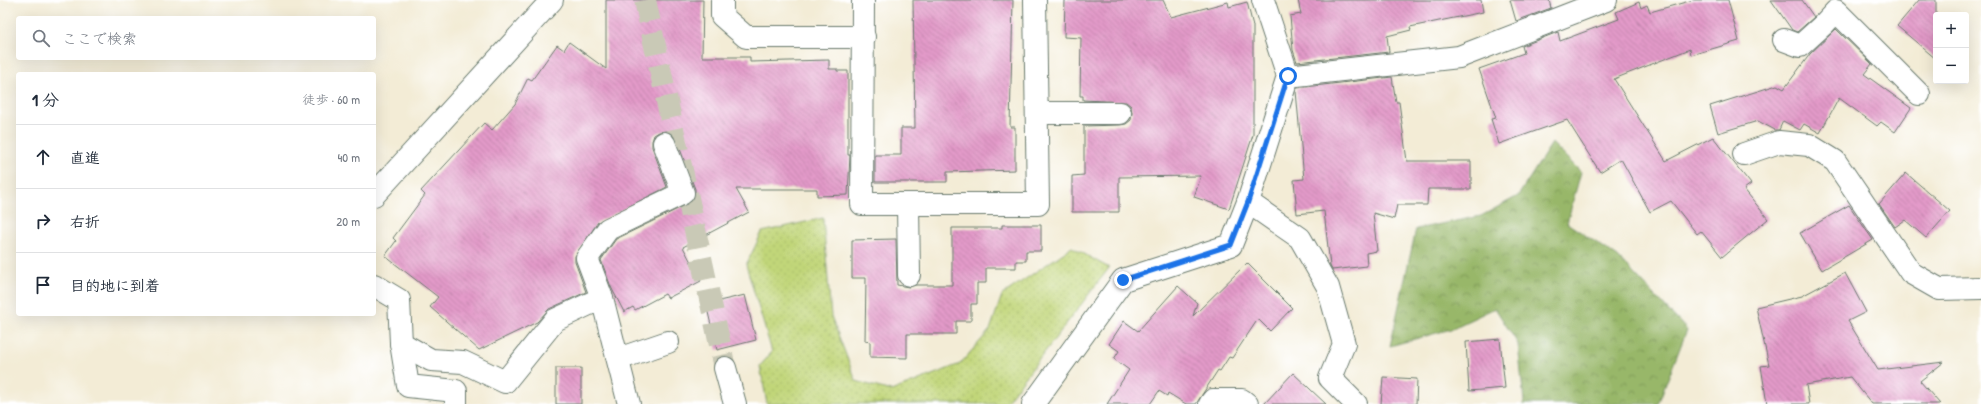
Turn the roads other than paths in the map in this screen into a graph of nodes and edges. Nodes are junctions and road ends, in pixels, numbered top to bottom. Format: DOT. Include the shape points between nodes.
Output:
graph roads {
  1 [pos="552,0"];
  2 [pos="722,0"];
  3 [pos="863,0"];
  4 [pos="1035,0"];
  5 [pos="1262,0"];
  6 [pos="1606,0"];
  7 [pos="864,37"];
  8 [pos="1784,40"];
  9 [pos="1288,76"];
  10 [pos="1919,94"];
  11 [pos="1037,113"];
  12 [pos="1120,113"];
  13 [pos="664,144"];
  14 [pos="1744,154"];
  15 [pos="376,193"];
  16 [pos="1248,202"];
  17 [pos="908,204"];
  18 [pos="909,276"];
  19 [pos="376,286"];
  20 [pos="1981,288"];
  21 [pos="602,298"];
  22 [pos="668,342"];
  23 [pos="401,343"];
  24 [pos="618,359"];
  25 [pos="725,368"];
  26 [pos="1035,403"];
  27 [pos="456,404"];
  28 [pos="629,404"];
  29 [pos="735,404"];
  30 [pos="1210,404"];
  31 [pos="1248,404"];
  32 [pos="1356,404"];
  1 -- 15 [label="street"];
  2 -- 7 [label="street" via="722,16 746,37"];
  3 -- 7 [label="street"];
  4 -- 11 [label="street"];
  5 -- 9 [label="street"];
  6 -- 9 [label="street" via="1459,57"];
  7 -- 17 [label="street" via="862,204"];
  8 -- 10 [label="street" via="1800,46 1836,11"];
  9 -- 16 [label="street"];
  11 -- 12 [label="street"];
  11 -- 17 [label="street" via="1038,204"];
  13 -- 21 [label="street" via="682,193 608,228 587,258"];
  14 -- 20 [label="street" via="1780,142 1809,145 1835,161 1910,273 1939,289"];
  16 -- 26 [label="street" via="1231,245 1123,280"];
  16 -- 32 [label="street" via="1300,238 1328,287 1344,344 1330,378"];
  17 -- 18 [label="street"];
  19 -- 23 [label="street" via="398,300"];
  21 -- 23 [label="street" via="555,320 506,382 463,362 431,360"];
  21 -- 24 [label="street"];
  22 -- 24 [label="street"];
  23 -- 27 [label="street" via="408,386 456,391"];
  24 -- 28 [label="street"];
  25 -- 29 [label="street"];
  30 -- 31 [label="street" via="1213,400 1242,400"];
}
